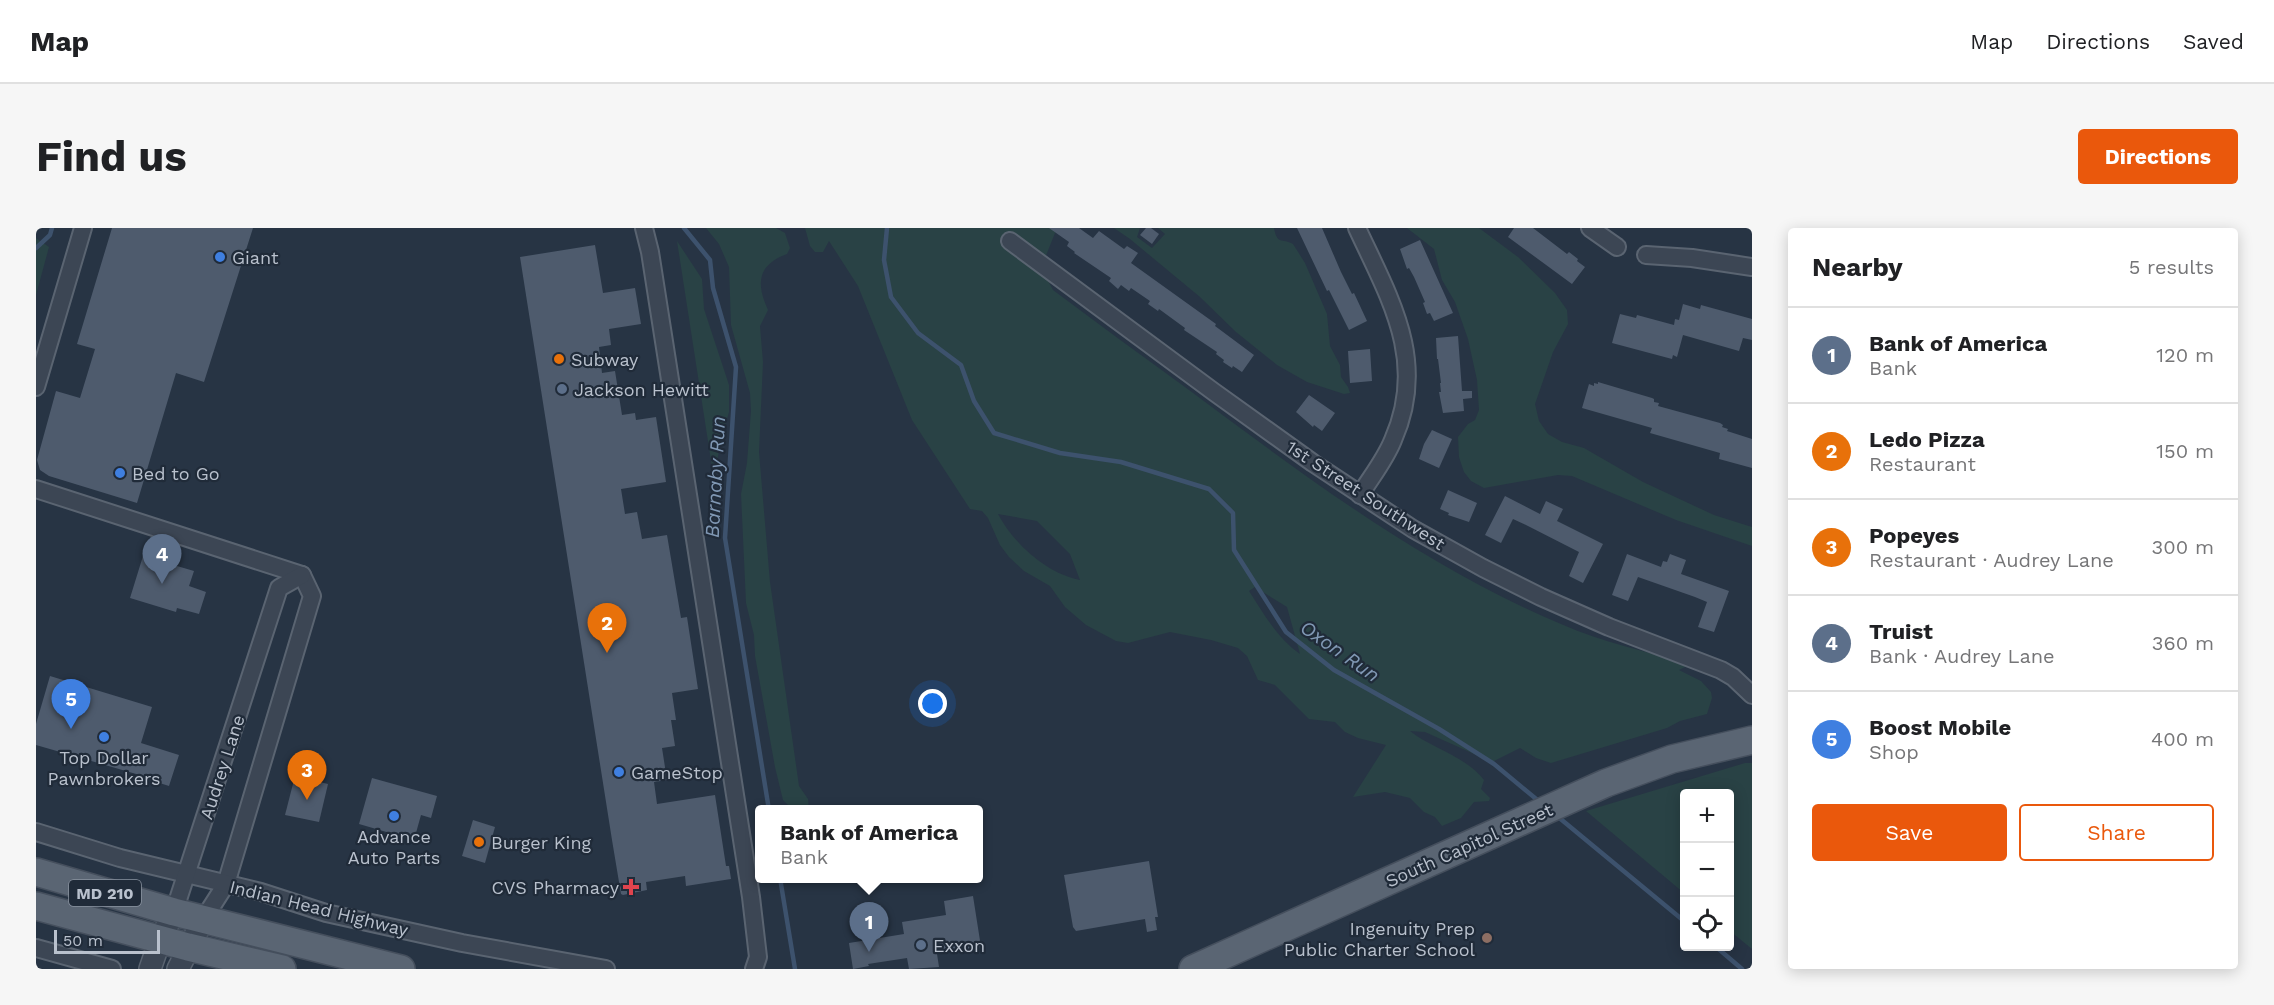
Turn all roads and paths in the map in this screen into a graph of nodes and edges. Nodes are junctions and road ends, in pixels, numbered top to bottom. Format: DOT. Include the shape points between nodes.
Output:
graph roads {
  1 [pos="83,228"];
  2 [pos="644,228"];
  3 [pos="1357,228"];
  4 [pos="1590,228"];
  5 [pos="1010,241"];
  6 [pos="1617,247"];
  7 [pos="1646,255"];
  8 [pos="1752,267"];
  9 [pos="36,387"];
  10 [pos="36,489"];
  11 [pos="1360,495"];
  12 [pos="302,574"];
  13 [pos="1752,695"];
  14 [pos="1752,740"];
  15 [pos="36,832"];
  16 [pos="36,872"];
  17 [pos="187,876"];
  18 [pos="226,884"];
  19 [pos="36,906"];
  20 [pos="174,912"];
  21 [pos="203,920"];
  22 [pos="160,940"];
  23 [pos="36,948"];
  24 [pos="183,958"];
  25 [pos="112,969"];
  26 [pos="150,969"];
  27 [pos="282,969"];
  28 [pos="401,969"];
  29 [pos="606,969"];
  30 [pos="754,969"];
  31 [pos="1193,969"];
  1 -- 9 [label="street"];
  2 -- 30 [label="street" via="751,897 758,957"];
  3 -- 11 [label="street" via="1400,323 1408,374 1405,404 1393,441"];
  4 -- 6 [label="street"];
  5 -- 11 [label="street, 1st Street Southwest"];
  7 -- 8 [label="street"];
  10 -- 12 [label="street"];
  11 -- 13 [label="street, 1st Street Southwest" via="1503,578 1609,627 1702,661 1732,677"];
  12 -- 17 [label="street, Audrey Lane" via="279,588"];
  12 -- 18 [label="street, Audrey Lane" via="312,596"];
  14 -- 31 [label="main road, South Capitol Street" via="1672,759 1582,793"];
  15 -- 17 [label="street, Indian Head Highway"];
  16 -- 20 [label="main road, MD 210"];
  17 -- 18 [label="street, Indian Head Highway"];
  17 -- 20 [label="street, Audrey Lane"];
  18 -- 21 [label="street, Audrey Lane"];
  18 -- 29 [label="street, Indian Head Highway" via="326,913"];
  19 -- 22 [label="main road, MD 210"];
  20 -- 21 [label="main road, MD 210"];
  20 -- 22 [label="street, Audrey Lane"];
  21 -- 24 [label="street, Audrey Lane"];
  21 -- 28 [label="main road, MD 210"];
  22 -- 24 [label="main road, MD 210"];
  22 -- 26 [label="street, Audrey Lane"];
  23 -- 25 [label="street"];
  24 -- 27 [label="main road, MD 210"];
}
